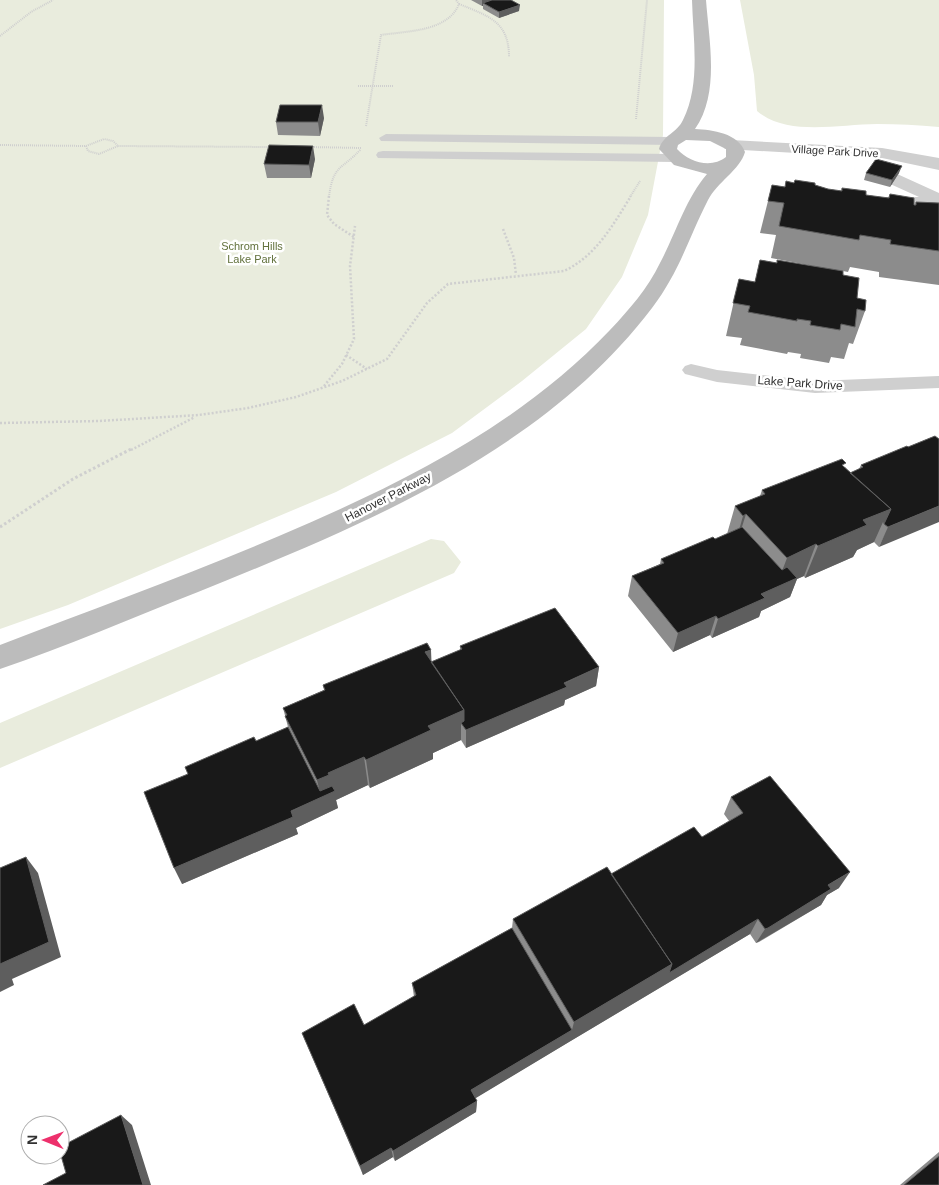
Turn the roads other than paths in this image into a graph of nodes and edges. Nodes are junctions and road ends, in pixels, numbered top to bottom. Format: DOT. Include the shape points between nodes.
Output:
graph roads {
  1 [pos="698,0"];
  2 [pos="701,87"];
  3 [pos="386,138"];
  4 [pos="677,149"];
  5 [pos="730,152"];
  6 [pos="383,155"];
  7 [pos="939,164"];
  8 [pos="860,170"];
  9 [pos="895,179"];
  10 [pos="868,199"];
  11 [pos="939,201"];
  12 [pos="690,220"];
  13 [pos="691,370"];
  14 [pos="939,382"];
  15 [pos="0,657"];
  1 -- 2 [label="street"];
  2 -- 4 [label="street" via="696,114"];
  2 -- 5 [label="street" via="724,130"];
  3 -- 4 [label="lane"];
  4 -- 5 [label="street" via="706,134"];
  4 -- 5 [label="street" via="704,168"];
  4 -- 6 [label="lane"];
  4 -- 12 [label="street, Hanover Parkway" via="688,189"];
  5 -- 7 [label="street, Village Park Drive" via="882,154"];
  5 -- 8 [label="street, Village Park Drive"];
  5 -- 12 [label="street, Hanover Parkway" via="699,198"];
  9 -- 11 [label="street"];
  10 -- 11 [label="lane" via="904,203"];
  12 -- 15 [label="street, Hanover Parkway" via="665,274 618,333 580,372 508,428 362,512"];
  13 -- 14 [label="lane, Lake Park Drive" via="815,387"];
}
